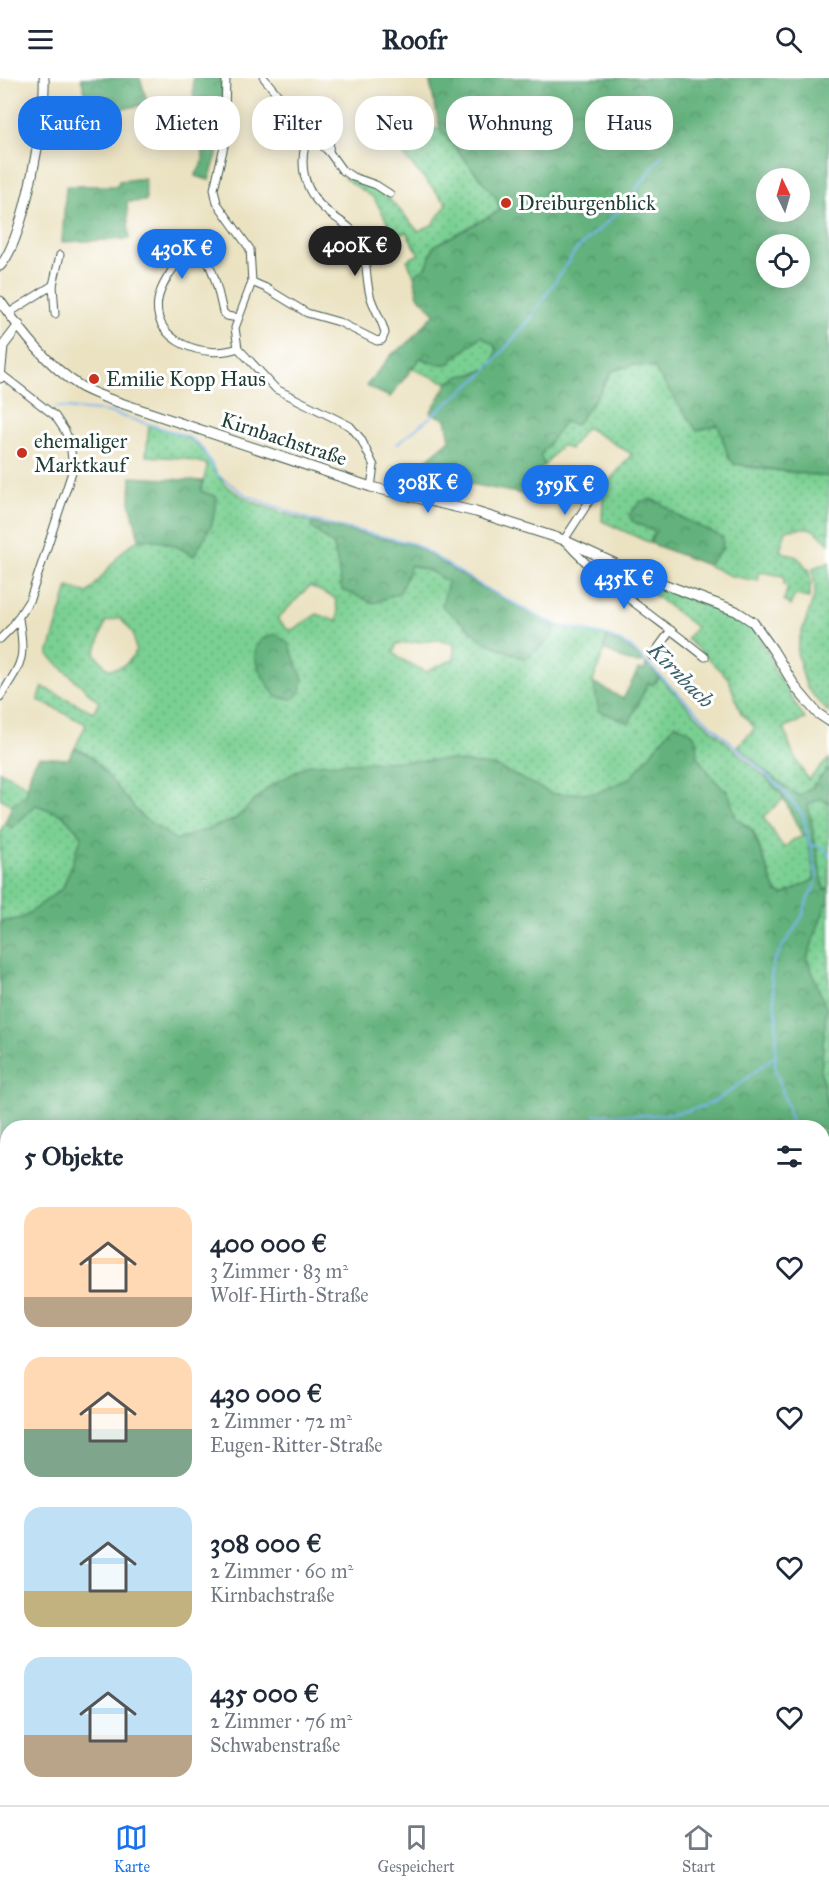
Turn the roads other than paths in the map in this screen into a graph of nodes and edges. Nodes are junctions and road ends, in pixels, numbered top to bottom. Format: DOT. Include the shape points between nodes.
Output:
graph roads {
  1 [pos="44,78"];
  2 [pos="226,78"];
  3 [pos="264,78"];
  4 [pos="279,96"];
  5 [pos="304,150"];
  6 [pos="329,152"];
  7 [pos="390,194"];
  8 [pos="60,255"];
  9 [pos="1,265"];
  10 [pos="252,282"];
  11 [pos="53,285"];
  12 [pos="0,301"];
  13 [pos="9,313"];
  14 [pos="55,314"];
  15 [pos="238,318"];
  16 [pos="19,325"];
  17 [pos="238,348"];
  18 [pos="0,376"];
  19 [pos="370,487"];
  20 [pos="583,488"];
  21 [pos="564,540"];
  22 [pos="18,619"];
  23 [pos="671,630"];
  24 [pos="0,639"];
  25 [pos="652,656"];
  26 [pos="705,657"];
  27 [pos="0,697"];
  28 [pos="829,721"];
  1 -- 9 [label="main road" via="34,162 15,238"];
  2 -- 10 [label="street" via="224,146 214,189 217,203 250,249"];
  3 -- 4 [label="street"];
  5 -- 10 [label="street" via="302,159 308,189 360,241 369,294 385,333 377,341 339,322 307,313"];
  6 -- 7 [label="street" via="342,170"];
  8 -- 11 [label="street"];
  10 -- 15 [label="street"];
  11 -- 13 [label="street"];
  11 -- 14 [label="street"];
  12 -- 13 [label="main road, Kirnbachstraße"];
  13 -- 16 [label="main road, Kirnbachstraße"];
  15 -- 17 [label="street"];
  15 -- 17 [label="street" via="223,312 202,253 186,252 160,295 158,314 164,327 179,342 198,351"];
  16 -- 18 [label="main road" via="3,346"];
  16 -- 19 [label="main road, Kirnbachstraße" via="61,372 82,387"];
  17 -- 19 [label="street" via="276,389 350,426 374,466"];
  18 -- 22 [label="street" via="55,416 66,431 72,455 67,491 35,587"];
  19 -- 21 [label="main road, Kirnbachstraße" via="476,512"];
  20 -- 21 [label="street" via="590,493 590,500"];
  21 -- 23 [label="street" via="581,559"];
  21 -- 28 [label="main road, Kirnbachstraße" via="642,576 718,603 753,622 796,688"];
  22 -- 24 [label="street"];
  22 -- 27 [label="street" via="22,661"];
  23 -- 25 [label="street"];
  23 -- 26 [label="street"];
}
